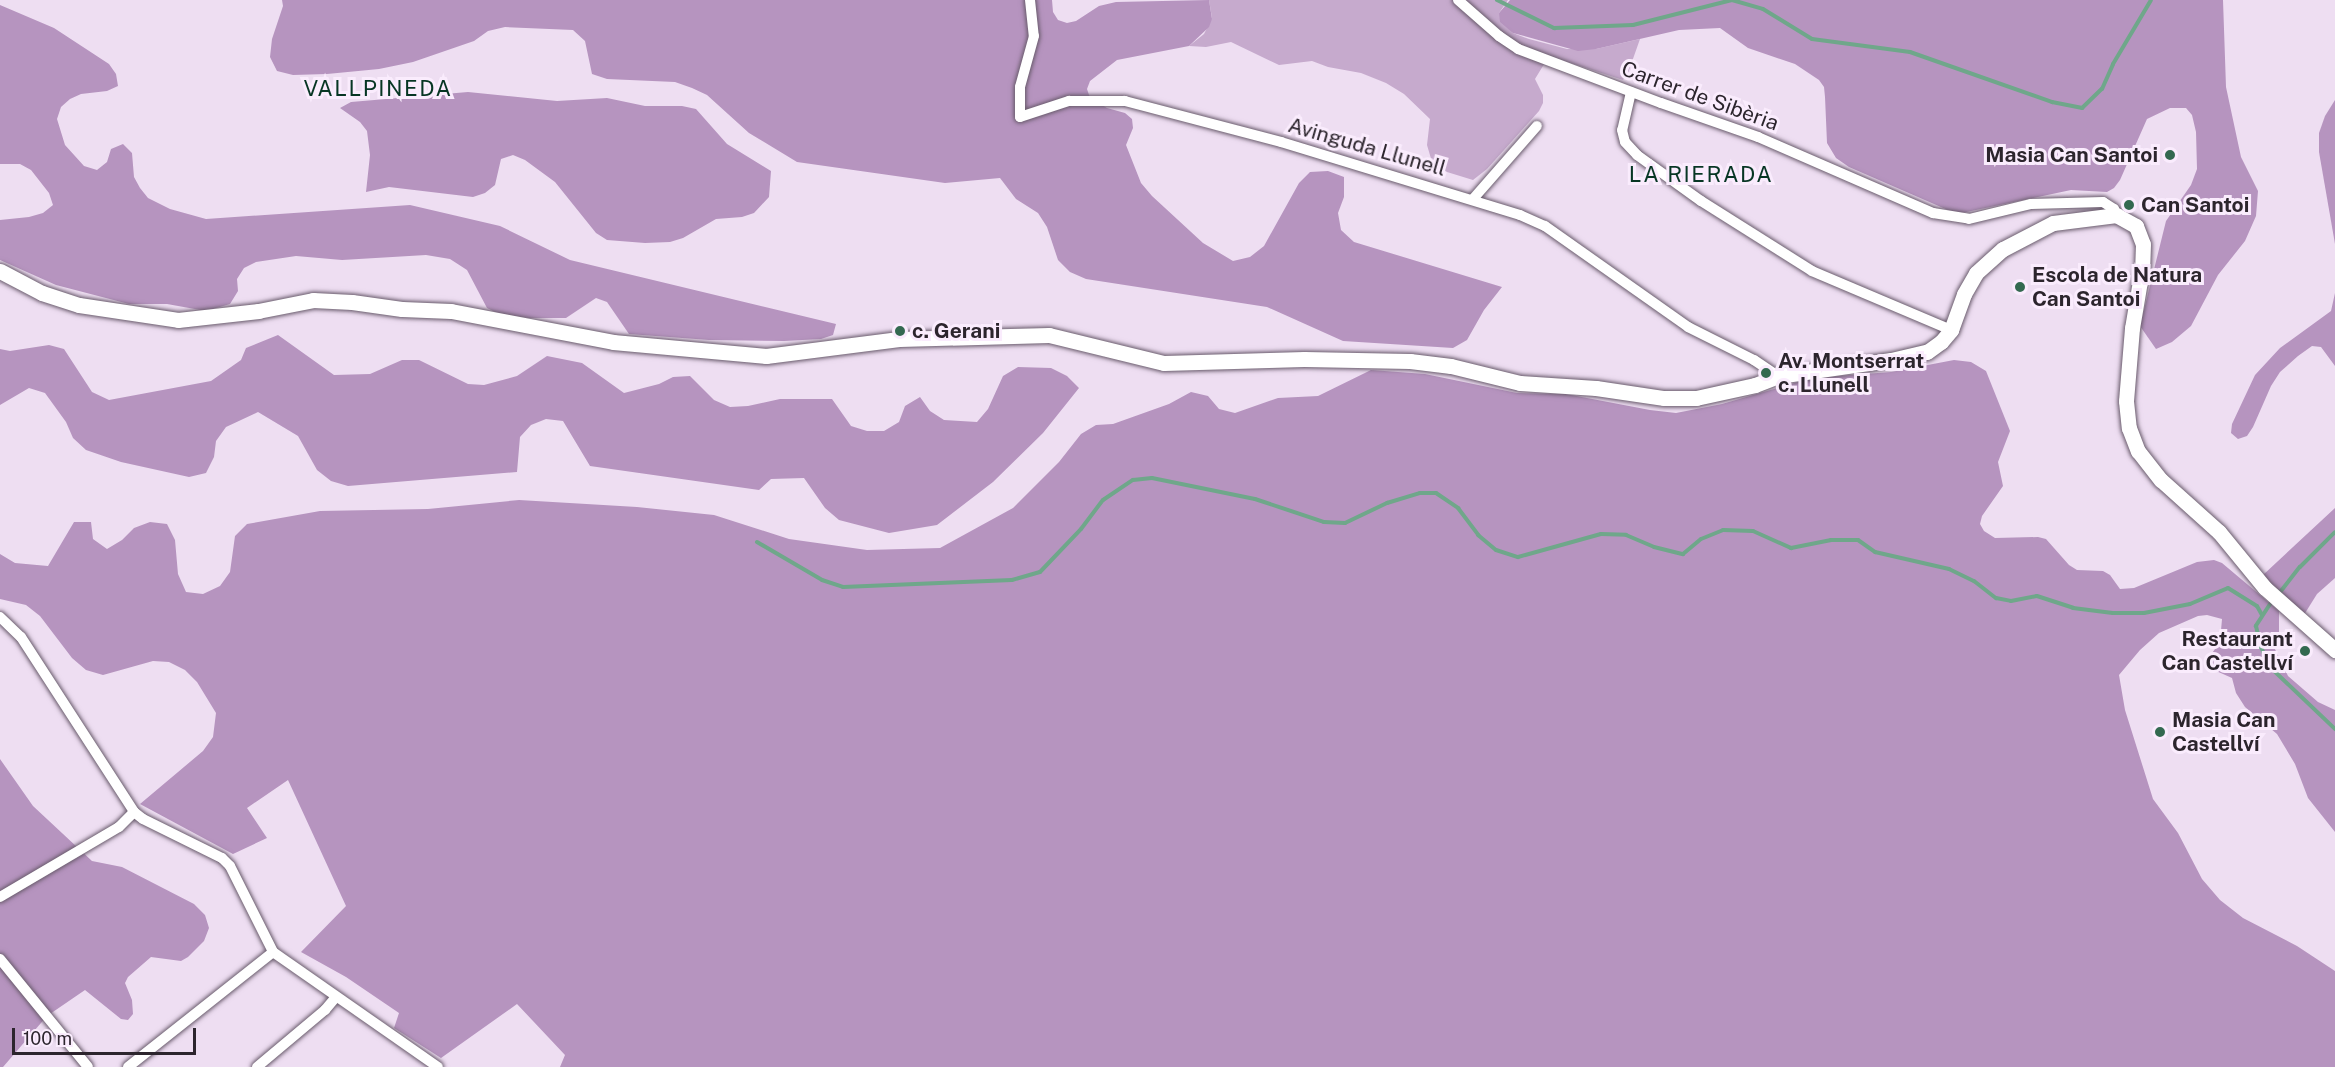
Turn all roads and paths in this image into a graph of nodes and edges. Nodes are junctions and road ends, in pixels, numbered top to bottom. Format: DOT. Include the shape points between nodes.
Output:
graph roads {
  1 [pos="1030,0"];
  2 [pos="1458,0"];
  3 [pos="1631,92"];
  4 [pos="1537,126"];
  5 [pos="1473,200"];
  6 [pos="2116,215"];
  7 [pos="0,271"];
  8 [pos="1951,330"];
  9 [pos="1778,376"];
  10 [pos="0,617"];
  11 [pos="2335,650"];
  12 [pos="134,812"];
  13 [pos="0,897"];
  14 [pos="273,952"];
  15 [pos="0,959"];
  16 [pos="336,997"];
  17 [pos="88,1067"];
  18 [pos="128,1067"];
  19 [pos="257,1067"];
  20 [pos="438,1067"];
  1 -- 5 [label="street, Avinguda Llunell" via="1034,36 1020,87 1020,117 1069,101 1125,100"];
  2 -- 3 [label="street, Carrer de Sibèria" via="1518,49"];
  3 -- 6 [label="street, Carrer de Sibèria" via="1758,137 1889,196 1939,214 1969,219 2031,204 2103,202"];
  3 -- 8 [label="street" via="1622,130 1625,142 1643,159 1812,271"];
  4 -- 5 [label="street"];
  5 -- 9 [label="street, Avinguda Llunell" via="1545,226 1688,327"];
  6 -- 8 [label="street" via="2053,223 2003,249 1972,278"];
  6 -- 11 [label="street" via="2136,226 2143,244 2126,401 2132,439 2161,480 2219,532 2248,571"];
  7 -- 9 [label="street" via="80,305 167,319 258,312 322,300 451,311 613,342 766,356 899,339 1049,335 1164,363 1410,361 1452,366 1520,383 1664,398 1696,398"];
  8 -- 9 [label="street" via="1941,342 1920,354"];
  10 -- 12 [label="street" via="21,637"];
  12 -- 13 [label="street" via="105,836"];
  12 -- 14 [label="street" via="222,858 230,866"];
  14 -- 16 [label="street"];
  14 -- 18 [label="street"];
  15 -- 17 [label="street"];
  16 -- 19 [label="street"];
  16 -- 20 [label="street"];
}
